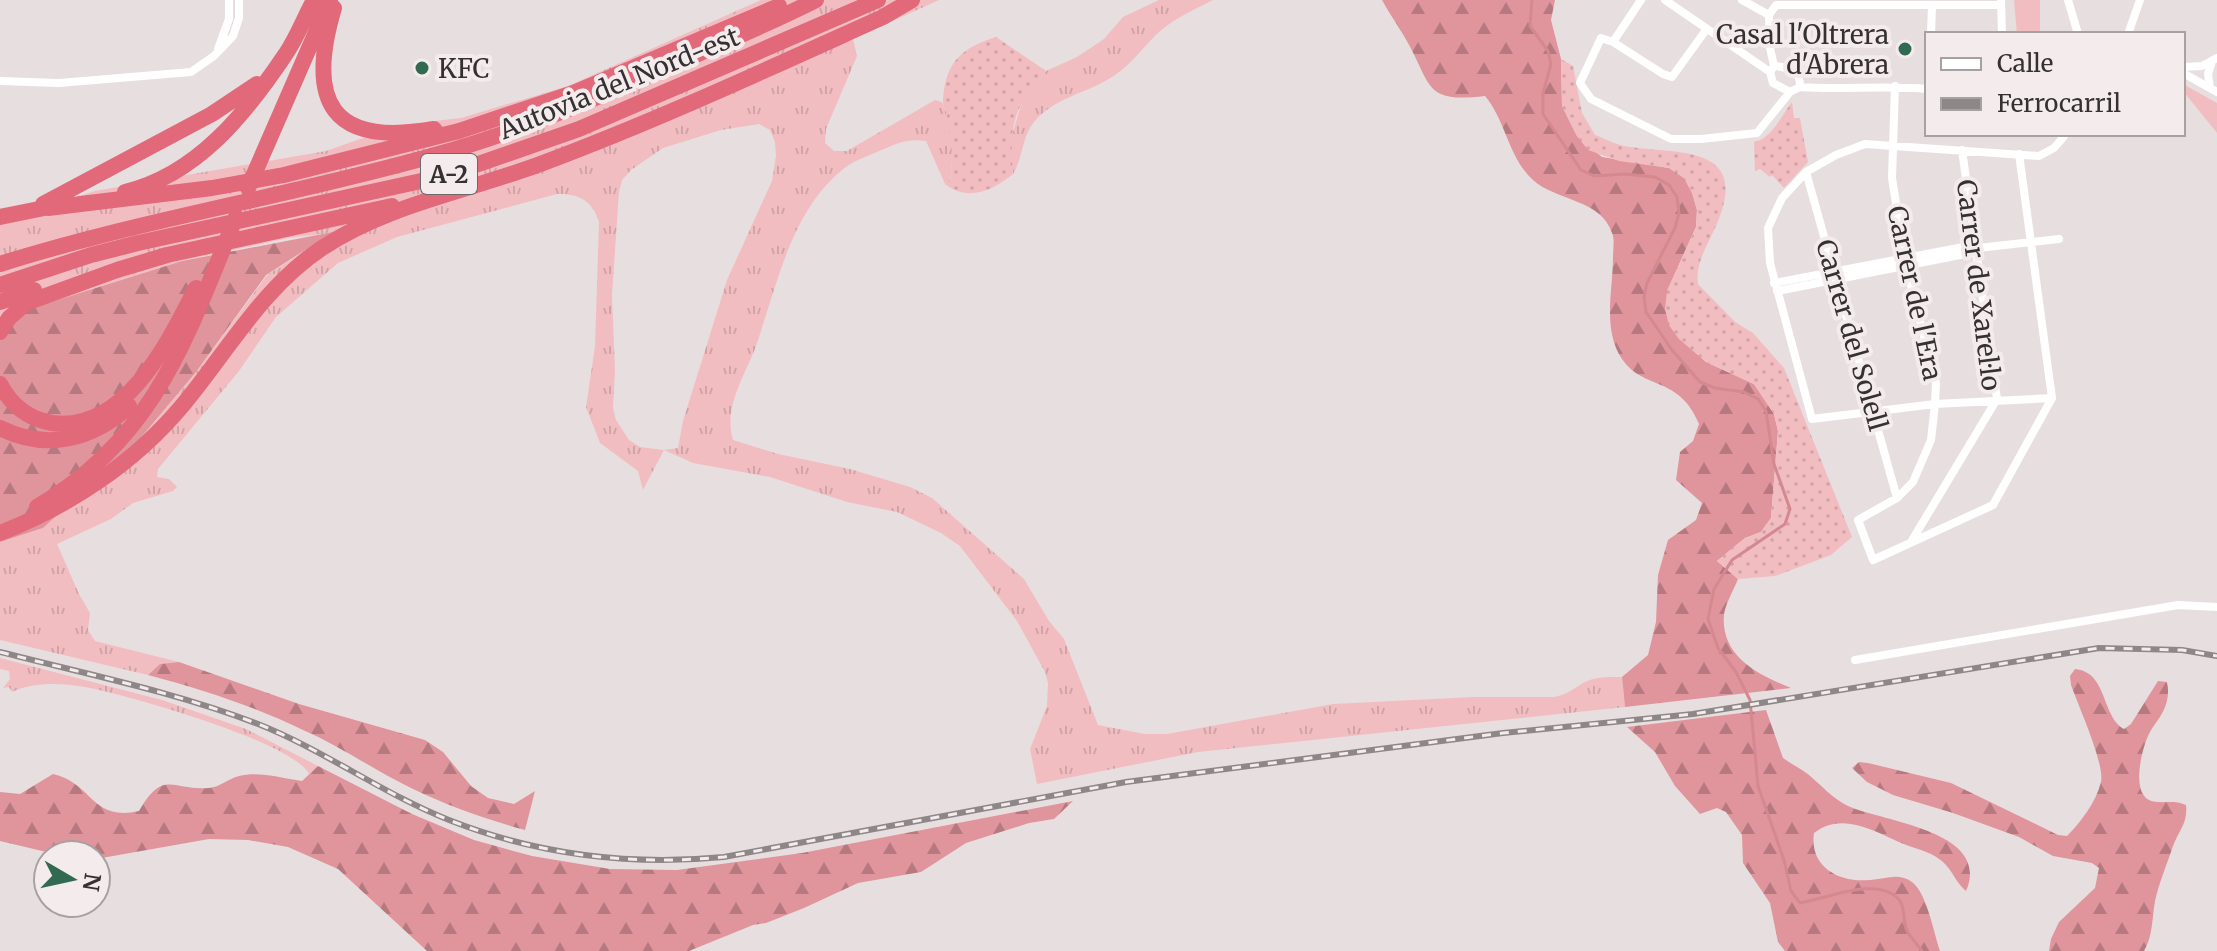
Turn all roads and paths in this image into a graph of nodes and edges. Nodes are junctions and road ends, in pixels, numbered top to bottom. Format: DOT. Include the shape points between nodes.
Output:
graph roads {
  1 [pos="229,0"];
  2 [pos="239,0"];
  3 [pos="317,0"];
  4 [pos="330,0"];
  5 [pos="337,0"];
  6 [pos="794,0"];
  7 [pos="816,0"];
  8 [pos="878,0"];
  9 [pos="912,0"];
  10 [pos="1641,0"];
  11 [pos="1665,0"];
  12 [pos="2068,0"];
  13 [pos="2140,0"];
  14 [pos="1744,1"];
  15 [pos="1892,2"];
  16 [pos="2001,2"];
  17 [pos="1776,5"];
  18 [pos="1932,5"];
  19 [pos="1769,15"];
  20 [pos="1706,30"];
  21 [pos="1931,32"];
  22 [pos="2003,32"];
  23 [pos="2077,32"];
  24 [pos="2129,32"];
  25 [pos="1613,42"];
  26 [pos="214,56"];
  27 [pos="2215,60"];
  28 [pos="1772,69"];
  29 [pos="2185,70"];
  30 [pos="2185,71"];
  31 [pos="271,74"];
  32 [pos="0,81"];
  33 [pos="1895,86"];
  34 [pos="1800,87"];
  35 [pos="1925,89"];
  36 [pos="2213,90"];
  37 [pos="1790,92"];
  38 [pos="494,119"];
  39 [pos="266,135"];
  40 [pos="2064,136"];
  41 [pos="1893,145"];
  42 [pos="1962,150"];
  43 [pos="2019,154"];
  44 [pos="1806,172"];
  45 [pos="417,202"];
  46 [pos="48,208"];
  47 [pos="0,217"];
  48 [pos="0,227"];
  49 [pos="2059,239"];
  50 [pos="2030,242"];
  51 [pos="1976,248"];
  52 [pos="1905,262"];
  53 [pos="0,264"];
  54 [pos="117,270"];
  55 [pos="1835,275"];
  56 [pos="0,285"];
  57 [pos="1776,287"];
  58 [pos="201,290"];
  59 [pos="0,302"];
  60 [pos="0,332"];
  61 [pos="0,384"];
  62 [pos="2052,398"];
  63 [pos="1997,399"];
  64 [pos="1935,404"];
  65 [pos="1873,411"];
  66 [pos="0,428"];
  67 [pos="1897,498"];
  68 [pos="0,526"];
  69 [pos="0,533"];
  70 [pos="1911,542"];
  71 [pos="2214,609"];
  72 [pos="1855,660"];
  1 -- 26 [label="street" via="229,19"];
  2 -- 26 [label="street" via="233,36"];
  3 -- 31 [label="highway"];
  3 -- 39 [label="highway"];
  4 -- 39 [label="highway"];
  5 -- 38 [label="highway" via="322,75 331,106 354,127 384,134"];
  6 -- 38 [label="highway" via="573,93"];
  7 -- 53 [label="highway, Autovia del Nord-est / A-2" via="506,134 375,171 110,231"];
  8 -- 56 [label="highway, Autovia del Nord-est / A-2" via="579,129 444,176 138,243"];
  9 -- 45 [label="highway" via="622,133"];
  10 -- 25 [label="street"];
  11 -- 20 [label="street"];
  12 -- 23 [label="street"];
  13 -- 24 [label="street"];
  14 -- 17 [label="street"];
  14 -- 19 [label="street"];
  15 -- 17 [label="street"];
  15 -- 18 [label="street"];
  16 -- 18 [label="street"];
  16 -- 22 [label="street"];
  17 -- 19 [label="street"];
  18 -- 21 [label="street"];
  19 -- 28 [label="street"];
  20 -- 25 [label="street" via="1672,77"];
  20 -- 28 [label="street"];
  25 -- 37 [label="street" via="1601,38 1580,83 1591,99 1671,139 1757,133"];
  26 -- 32 [label="street" via="191,72 160,76"];
  27 -- 29 [label="street"];
  27 -- 36 [label="street" via="2208,74"];
  28 -- 34 [label="street" via="1787,67 1796,73"];
  28 -- 37 [label="street" via="1773,83"];
  30 -- 36 [label="street"];
  31 -- 46 [label="highway" via="225,132 186,165 134,190"];
  31 -- 48 [label="highway" via="212,114"];
  33 -- 34 [label="street"];
  33 -- 35 [label="street"];
  33 -- 41 [label="street, Carrer de l'Era"];
  34 -- 37 [label="street"];
  38 -- 46 [label="highway" via="284,175"];
  39 -- 58 [label="highway"];
  40 -- 43 [label="street" via="2039,156"];
  41 -- 42 [label="street"];
  41 -- 44 [label="street" via="1865,144"];
  41 -- 52 [label="street, Carrer de l'Era" via="1892,178"];
  42 -- 43 [label="street"];
  42 -- 51 [label="street, Carrer de Xarel·lo"];
  43 -- 50 [label="street"];
  44 -- 55 [label="street, Carrer del Solell"];
  44 -- 57 [label="street" via="1782,198 1768,228"];
  45 -- 54 [label="highway"];
  45 -- 69 [label="highway" via="333,242 287,274 182,406 135,453 52,510"];
  46 -- 47 [label="highway"];
  49 -- 50 [label="street"];
  50 -- 51 [label="street"];
  50 -- 62 [label="street"];
  51 -- 52 [label="street"];
  51 -- 63 [label="street, Carrer de Xarel·lo"];
  52 -- 55 [label="street"];
  52 -- 64 [label="street, Carrer de l'Era" via="1936,383"];
  54 -- 59 [label="highway" via="66,279"];
  54 -- 60 [label="highway" via="26,303"];
  55 -- 57 [label="street"];
  55 -- 65 [label="street, Carrer del Solell"];
  57 -- 65 [label="street" via="1812,419"];
  58 -- 61 [label="highway" via="149,370 102,413 68,423 39,420 18,408"];
  58 -- 66 [label="highway" via="141,391 106,425 55,441"];
  58 -- 68 [label="highway" via="163,384 121,440 48,500"];
  62 -- 63 [label="street"];
  62 -- 70 [label="street" via="1993,505"];
  63 -- 64 [label="street"];
  63 -- 70 [label="street, Carrer de Xarel·lo"];
  64 -- 65 [label="street"];
  64 -- 67 [label="street, Carrer de l'Era" via="1931,440 1913,482"];
  65 -- 67 [label="street, Carrer del Solell"];
  67 -- 70 [label="street, Carrer de l'Era" via="1858,520 1873,560"];
  71 -- 72 [label="street" via="2178,605"];
}
